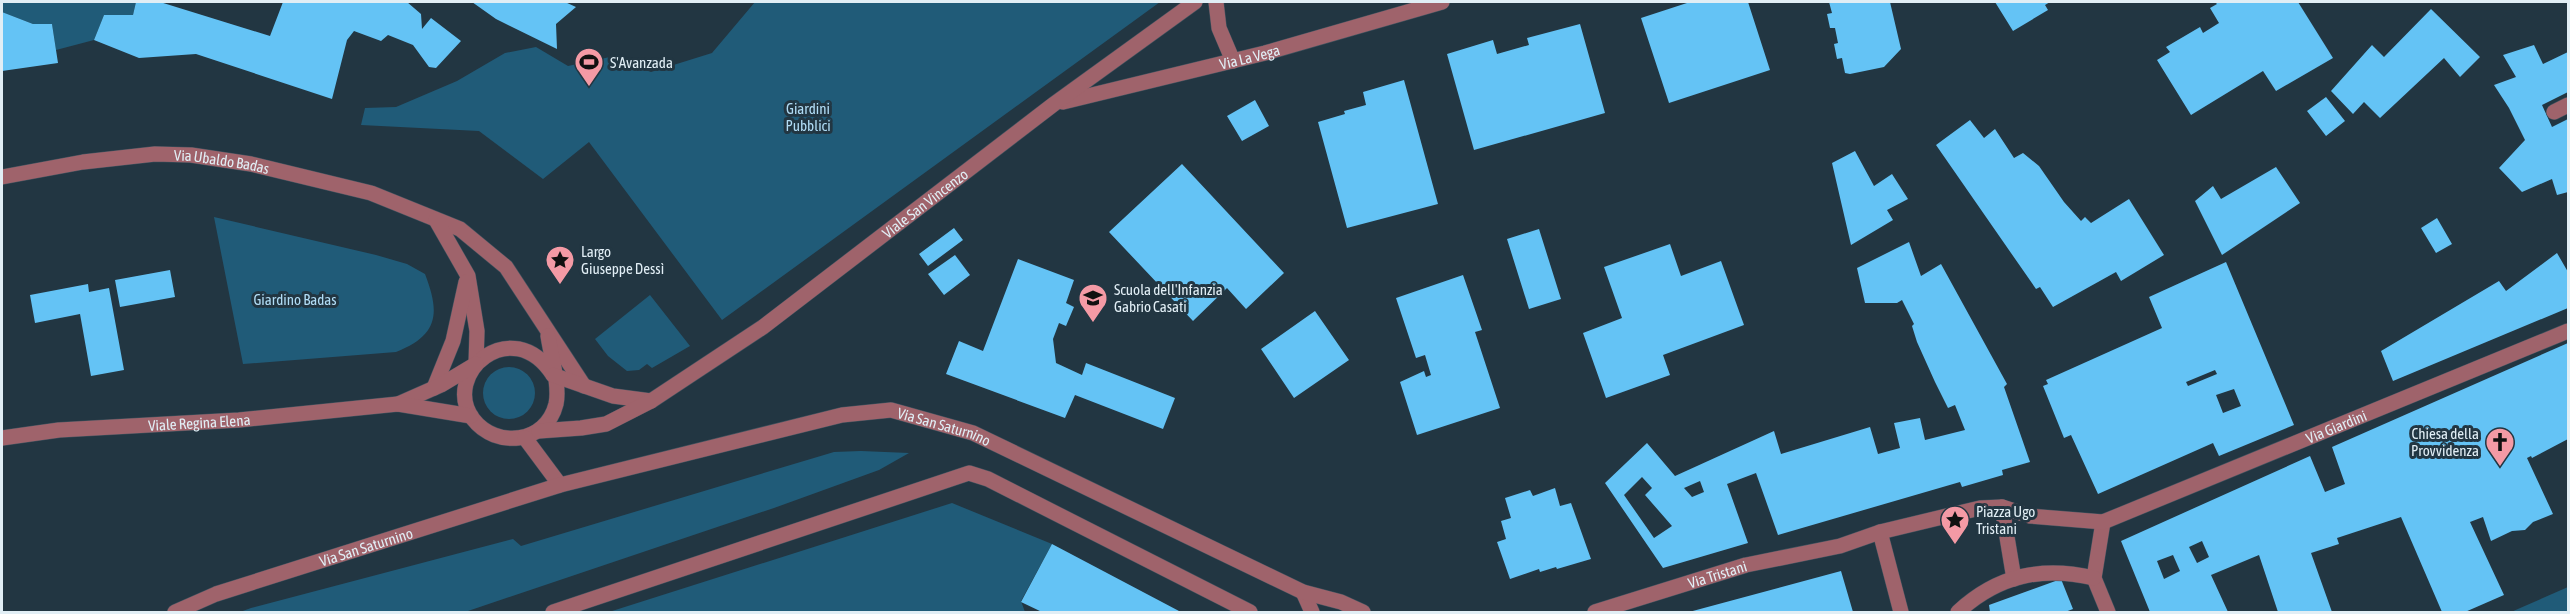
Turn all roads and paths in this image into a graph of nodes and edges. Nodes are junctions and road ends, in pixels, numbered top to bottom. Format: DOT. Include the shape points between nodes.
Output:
graph roads {
  1 [pos="1195,2"];
  2 [pos="1216,2"];
  3 [pos="1442,2"];
  4 [pos="1233,61"];
  5 [pos="1054,104"];
  6 [pos="2,177"];
  7 [pos="436,220"];
  8 [pos="468,276"];
  9 [pos="547,330"];
  10 [pos="2568,331"];
  11 [pos="476,364"];
  12 [pos="553,375"];
  13 [pos="584,386"];
  14 [pos="434,388"];
  15 [pos="651,401"];
  16 [pos="398,404"];
  17 [pos="471,416"];
  18 [pos="532,434"];
  19 [pos="2,438"];
  20 [pos="560,485"];
  21 [pos="2002,507"];
  22 [pos="2103,522"];
  23 [pos="1880,532"];
  24 [pos="2094,578"];
  25 [pos="2014,579"];
  26 [pos="1303,592"];
  27 [pos="175,612"];
  28 [pos="553,612"];
  29 [pos="1250,612"];
  30 [pos="1312,612"];
  31 [pos="1363,612"];
  32 [pos="1595,612"];
  33 [pos="1901,612"];
  34 [pos="1958,612"];
  35 [pos="2108,612"];
  1 -- 5 [label="street, Viale San Vincenzo"];
  2 -- 4 [label="street" via="1218,28"];
  3 -- 4 [label="street, Via La Vega"];
  4 -- 5 [label="street, Via La Vega"];
  5 -- 15 [label="street, Viale San Vincenzo" via="763,327"];
  6 -- 7 [label="street, Via Ubaldo Badas" via="114,158 191,155 251,164 371,194"];
  7 -- 8 [label="street"];
  7 -- 9 [label="street, Via Ubaldo Badas" via="460,229 506,267"];
  8 -- 11 [label="street" via="477,331"];
  8 -- 14 [label="street" via="453,341"];
  9 -- 12 [label="street"];
  9 -- 13 [label="street, Via Ubaldo Badas"];
  10 -- 22 [label="street, Via Giardini"];
  11 -- 12 [label="street" via="491,352 505,347 520,348 534,353"];
  11 -- 14 [label="street, Viale Regina Elena"];
  11 -- 17 [label="street" via="466,386"];
  12 -- 13 [label="street"];
  12 -- 18 [label="street" via="557,390 555,406 549,420"];
  13 -- 15 [label="street" via="613,396"];
  14 -- 16 [label="street, Viale Regina Elena"];
  15 -- 18 [label="street, Viale San Vincenzo" via="606,423"];
  16 -- 17 [label="street, Viale Regina Elena"];
  16 -- 19 [label="street, Viale Regina Elena" via="239,420 58,430"];
  17 -- 18 [label="street" via="494,436 509,440"];
  18 -- 20 [label="street"];
  20 -- 26 [label="street, Via San Saturnino" via="842,415 891,410 973,434"];
  20 -- 27 [label="street, Via San Saturnino" via="216,594"];
  21 -- 22 [label="street" via="2030,516"];
  21 -- 23 [label="street" via="1980,508"];
  21 -- 25 [label="street"];
  22 -- 24 [label="street"];
  23 -- 32 [label="street, Via Tristani" via="1840,546 1746,565"];
  23 -- 33 [label="street"];
  24 -- 25 [label="street" via="2055,571"];
  24 -- 35 [label="street"];
  25 -- 34 [label="street"];
  26 -- 30 [label="street"];
  26 -- 31 [label="street, Via San Saturnino"];
  28 -- 29 [label="street" via="969,473 988,479"];
}
